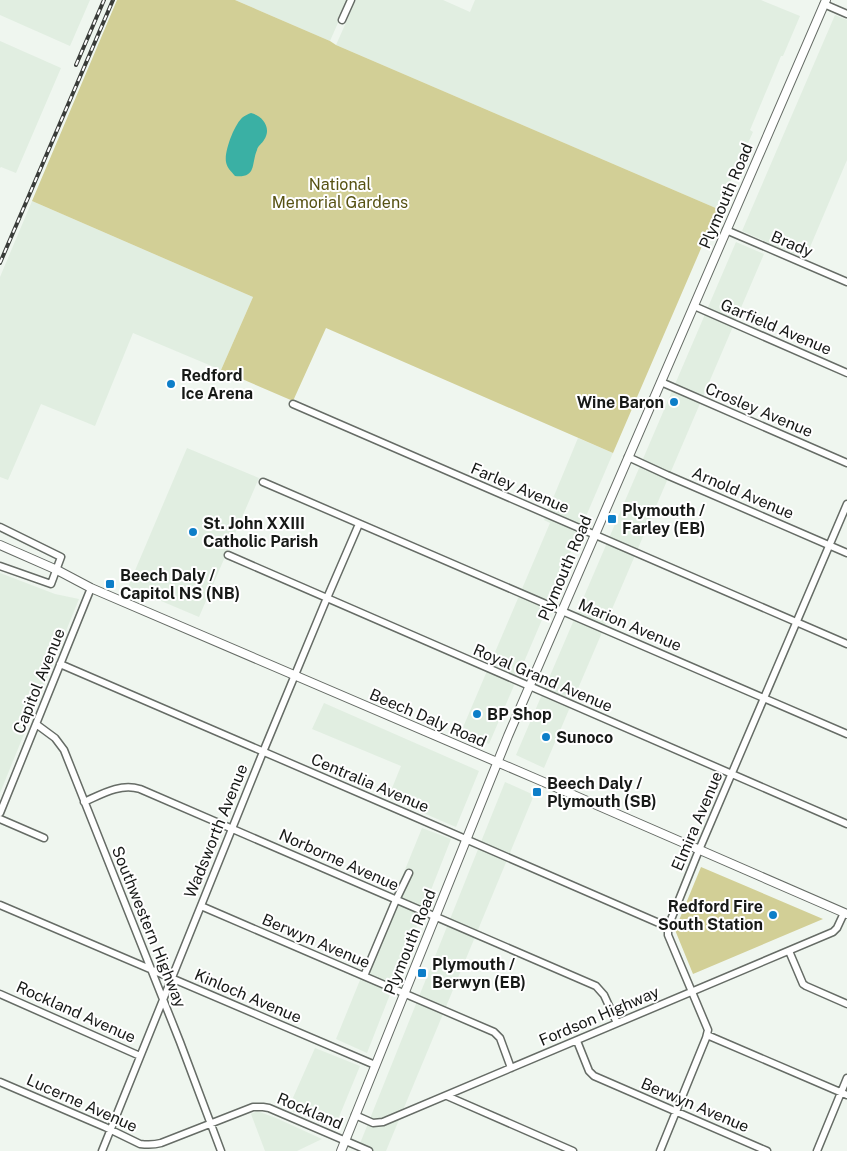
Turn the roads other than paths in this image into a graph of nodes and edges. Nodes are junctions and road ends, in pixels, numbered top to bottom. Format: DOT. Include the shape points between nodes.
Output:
graph roads {
  1 [pos="352,0"];
  2 [pos="825,2"];
  3 [pos="847,14"];
  4 [pos="342,20"];
  5 [pos="726,230"];
  6 [pos="847,282"];
  7 [pos="694,306"];
  8 [pos="847,372"];
  9 [pos="661,382"];
  10 [pos="293,404"];
  11 [pos="628,457"];
  12 [pos="847,463"];
  13 [pos="264,482"];
  14 [pos="847,504"];
  15 [pos="360,524"];
  16 [pos="0,528"];
  17 [pos="595,535"];
  18 [pos="0,545"];
  19 [pos="829,545"];
  20 [pos="847,553"];
  21 [pos="228,555"];
  22 [pos="0,566"];
  23 [pos="57,570"];
  24 [pos="91,588"];
  25 [pos="326,599"];
  26 [pos="562,611"];
  27 [pos="797,622"];
  28 [pos="847,644"];
  29 [pos="60,664"];
  30 [pos="294,676"];
  31 [pos="529,687"];
  32 [pos="764,698"];
  33 [pos="36,724"];
  34 [pos="847,734"];
  35 [pos="263,752"];
  36 [pos="497,762"];
  37 [pos="732,774"];
  38 [pos="84,802"];
  39 [pos="0,813"];
  40 [pos="0,819"];
  41 [pos="847,824"];
  42 [pos="232,828"];
  43 [pos="44,838"];
  44 [pos="466,840"];
  45 [pos="698,850"];
  46 [pos="409,873"];
  47 [pos="396,900"];
  48 [pos="0,905"];
  49 [pos="201,906"];
  50 [pos="845,914"];
  51 [pos="435,917"];
  52 [pos="668,927"];
  53 [pos="789,951"];
  54 [pos="150,969"];
  55 [pos="364,976"];
  56 [pos="171,978"];
  57 [pos="692,992"];
  58 [pos="0,994"];
  59 [pos="404,994"];
  60 [pos="163,1000"];
  61 [pos="847,1004"];
  62 [pos="617,1024"];
  63 [pos="707,1034"];
  64 [pos="577,1041"];
  65 [pos="140,1056"];
  66 [pos="375,1065"];
  67 [pos="511,1068"];
  68 [pos="847,1078"];
  69 [pos="0,1082"];
  70 [pos="844,1094"];
  71 [pos="447,1096"];
  72 [pos="676,1112"];
  73 [pos="355,1115"];
  74 [pos="211,1123"];
  75 [pos="110,1130"];
  76 [pos="345,1141"];
  77 [pos="102,1151"];
  78 [pos="222,1151"];
  79 [pos="341,1151"];
  80 [pos="369,1151"];
  81 [pos="573,1151"];
  82 [pos="660,1151"];
  83 [pos="767,1151"];
  84 [pos="817,1151"];
  1 -- 4 [label="street"];
  2 -- 3 [label="street"];
  2 -- 5 [label="main road, Plymouth Road"];
  5 -- 6 [label="street, Brady"];
  5 -- 7 [label="main road, Plymouth Road"];
  7 -- 8 [label="street, Garfield Avenue"];
  7 -- 9 [label="main road, Plymouth Road"];
  9 -- 11 [label="main road, Plymouth Road"];
  9 -- 12 [label="street, Crosley Avenue"];
  10 -- 17 [label="street, Farley Avenue"];
  11 -- 17 [label="main road, Plymouth Road"];
  11 -- 19 [label="street, Arnold Avenue"];
  13 -- 15 [label="street, Marion Avenue"];
  14 -- 19 [label="street, Elmira Avenue"];
  15 -- 25 [label="street, Wadsworth Avenue"];
  15 -- 26 [label="street, Marion Avenue"];
  16 -- 23 [label="street" via="61,557"];
  17 -- 26 [label="main road, Plymouth Road"];
  17 -- 27 [label="street, Farley Avenue"];
  18 -- 23 [label="main road, Beech Daly Road"];
  19 -- 20 [label="street, Arnold Avenue"];
  19 -- 27 [label="street, Elmira Avenue"];
  21 -- 25 [label="street, Royal Grand Avenue"];
  22 -- 23 [label="street" via="51,584"];
  23 -- 24 [label="main road, Beech Daly Road"];
  24 -- 29 [label="street, Capitol Avenue"];
  24 -- 30 [label="main road, Beech Daly Road"];
  25 -- 30 [label="street, Wadsworth Avenue"];
  25 -- 31 [label="street, Royal Grand Avenue"];
  26 -- 31 [label="main road, Plymouth Road"];
  26 -- 32 [label="street, Marion Avenue"];
  27 -- 28 [label="street, Farley Avenue"];
  27 -- 32 [label="street, Elmira Avenue"];
  29 -- 33 [label="street, Capitol Avenue"];
  29 -- 35 [label="street, Centralia Avenue"];
  30 -- 35 [label="street, Wadsworth Avenue"];
  30 -- 36 [label="main road, Beech Daly Road"];
  31 -- 36 [label="main road, Plymouth Road"];
  31 -- 37 [label="street, Royal Grand Avenue"];
  32 -- 34 [label="street, Marion Avenue"];
  32 -- 37 [label="street, Elmira Avenue"];
  33 -- 38 [label="street, Southwestern Highway" via="61,745"];
  33 -- 39 [label="street, Capitol Avenue"];
  35 -- 42 [label="street, Wadsworth Avenue"];
  35 -- 44 [label="street, Centralia Avenue"];
  36 -- 44 [label="main road, Plymouth Road"];
  36 -- 45 [label="main road, Beech Daly Road"];
  37 -- 41 [label="street, Royal Grand Avenue"];
  37 -- 45 [label="street, Elmira Avenue"];
  38 -- 42 [label="street, Norborne Avenue" via="119,788 133,787"];
  38 -- 54 [label="street, Southwestern Highway"];
  40 -- 43 [label="street"];
  42 -- 47 [label="street, Norborne Avenue"];
  42 -- 49 [label="street, Wadsworth Avenue"];
  44 -- 51 [label="main road, Plymouth Road"];
  44 -- 52 [label="street, Centralia Avenue"];
  45 -- 50 [label="main road, Beech Daly Road"];
  45 -- 52 [label="street, Elmira Avenue"];
  46 -- 47 [label="street"];
  47 -- 51 [label="street, Norborne Avenue"];
  47 -- 55 [label="street"];
  48 -- 54 [label="street, Kinloch Avenue"];
  49 -- 55 [label="street, Berwyn Avenue"];
  49 -- 56 [label="street, Wadsworth Avenue"];
  50 -- 53 [label="street, Fordson Highway" via="833,932"];
  51 -- 59 [label="main road, Plymouth Road"];
  51 -- 62 [label="street, Norborne Avenue" via="596,986 604,995"];
  52 -- 57 [label="street" via="668,936"];
  53 -- 57 [label="street, Fordson Highway"];
  53 -- 61 [label="street" via="803,984"];
  54 -- 56 [label="street, Kinloch Avenue"];
  54 -- 60 [label="street, Southwestern Highway"];
  55 -- 59 [label="street, Berwyn Avenue"];
  56 -- 60 [label="street, Wadsworth Avenue"];
  56 -- 66 [label="street, Kinloch Avenue"];
  57 -- 62 [label="street, Fordson Highway"];
  57 -- 63 [label="street" via="707,1025"];
  58 -- 65 [label="street, Rockland Avenue"];
  59 -- 66 [label="main road, Plymouth Road"];
  59 -- 67 [label="street, Berwyn Avenue" via="494,1032 500,1038"];
  60 -- 65 [label="street, Wadsworth Avenue"];
  60 -- 74 [label="street, Southwestern Highway"];
  62 -- 64 [label="street, Fordson Highway"];
  63 -- 70 [label="street"];
  63 -- 72 [label="street"];
  64 -- 67 [label="street, Fordson Highway"];
  64 -- 72 [label="street, Berwyn Avenue" via="594,1076"];
  65 -- 75 [label="street, Wadsworth Avenue"];
  66 -- 73 [label="main road, Plymouth Road"];
  67 -- 71 [label="street, Fordson Highway"];
  68 -- 70 [label="street"];
  69 -- 75 [label="street, Lucerne Avenue"];
  70 -- 84 [label="street"];
  71 -- 73 [label="street, Fordson Highway" via="381,1123"];
  71 -- 81 [label="street"];
  72 -- 82 [label="street"];
  72 -- 83 [label="street, Berwyn Avenue"];
  73 -- 76 [label="main road, Plymouth Road"];
  74 -- 75 [label="street, Lucerne Avenue" via="153,1145 140,1144"];
  74 -- 76 [label="street, Rockland" via="263,1106"];
  74 -- 78 [label="street, Southwestern Highway"];
  75 -- 77 [label="street, Wadsworth Avenue"];
  76 -- 79 [label="main road, Plymouth Road"];
  76 -- 80 [label="street, Rockland"];
}
